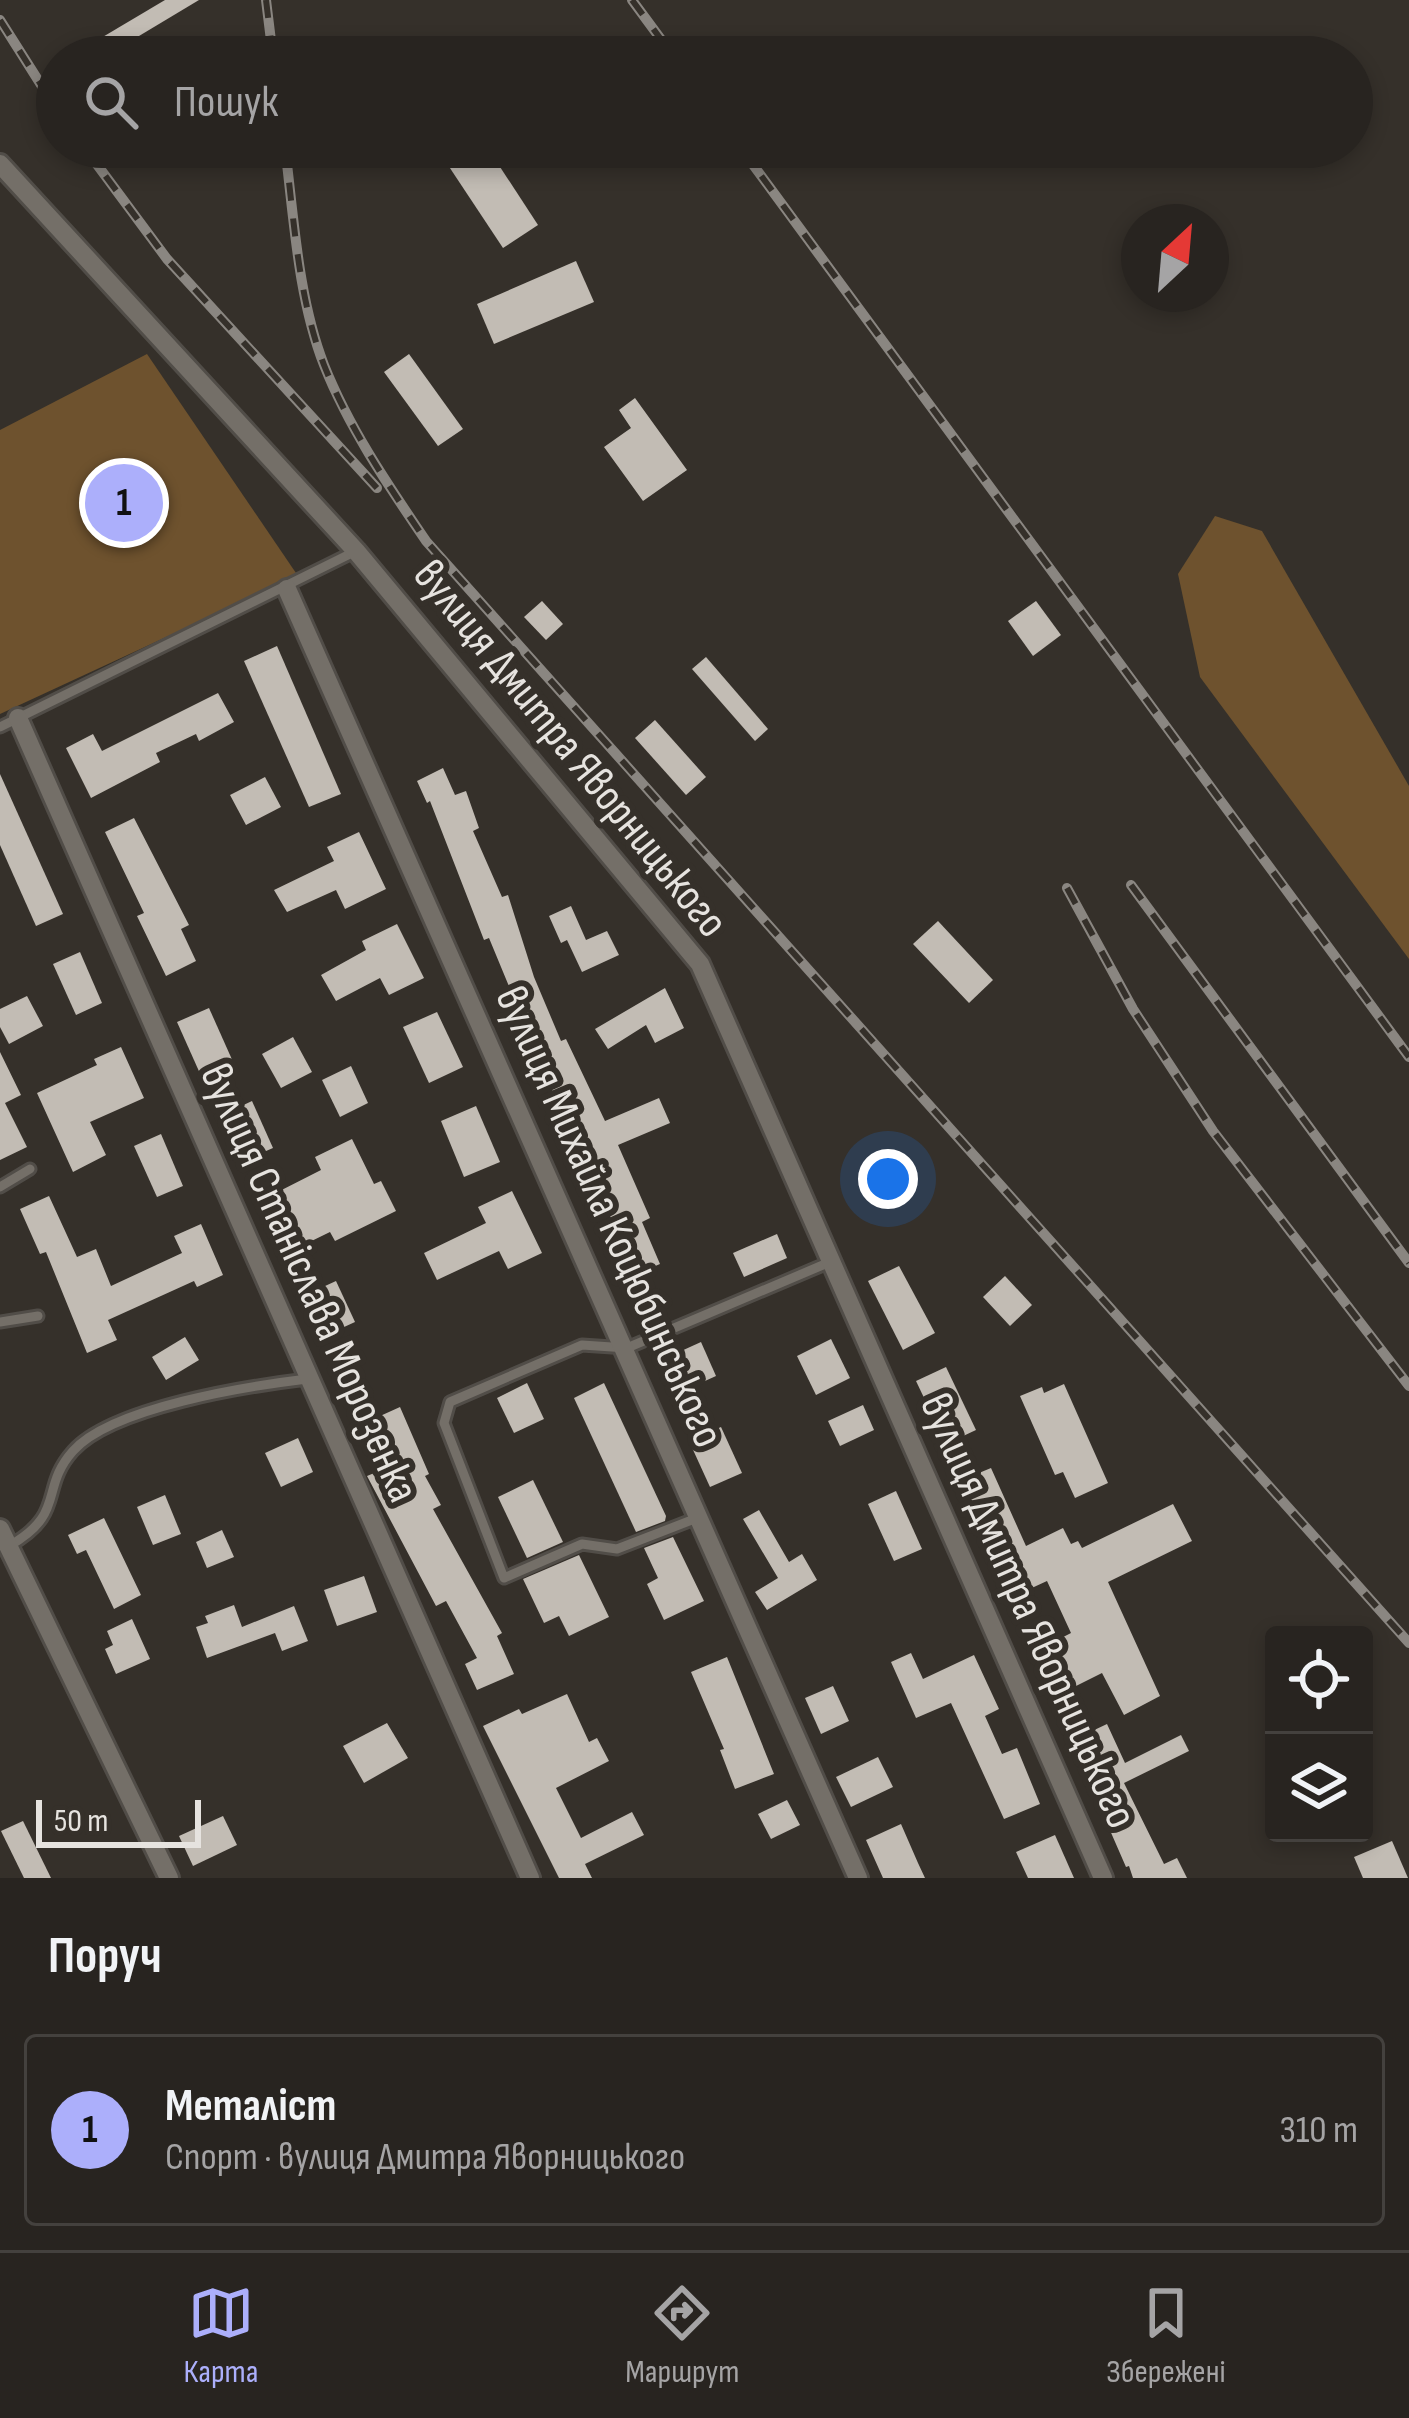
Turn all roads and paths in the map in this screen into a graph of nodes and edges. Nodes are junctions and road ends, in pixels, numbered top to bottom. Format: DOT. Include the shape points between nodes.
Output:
graph roads {
  1 [pos="0,164"];
  2 [pos="356,551"];
  3 [pos="287,589"];
  4 [pos="9,723"];
  5 [pos="31,1168"];
  6 [pos="0,1186"];
  7 [pos="830,1262"];
  8 [pos="38,1316"];
  9 [pos="0,1322"];
  10 [pos="627,1348"];
  11 [pos="308,1379"];
  12 [pos="698,1517"];
  13 [pos="4,1538"];
  14 [pos="170,1878"];
  15 [pos="530,1878"];
  16 [pos="858,1878"];
  17 [pos="1103,1878"];
  1 -- 2 [label="street, вулиця Дмитра Яворницького"];
  2 -- 3 [label="lane"];
  2 -- 7 [label="street, вулиця Дмитра Яворницького" via="700,964"];
  3 -- 4 [label="lane"];
  3 -- 10 [label="street, вулиця Михайла Коцюбинського"];
  4 -- 11 [label="street, вулиця Станіслава Морозенка"];
  5 -- 6 [label="lane"];
  7 -- 10 [label="lane"];
  7 -- 17 [label="street, вулиця Дмитра Яворницького"];
  8 -- 9 [label="lane"];
  10 -- 12 [label="street, вулиця Михайла Коцюбинського"];
  10 -- 12 [label="lane" via="582,1345 450,1402 444,1423 503,1578 582,1544 617,1549"];
  11 -- 13 [label="lane" via="208,1393 97,1431 62,1467 36,1531"];
  11 -- 15 [label="street, вулиця Станіслава Морозенка"];
  12 -- 16 [label="street, вулиця Михайла Коцюбинського"];
  13 -- 14 [label="street"];
}
